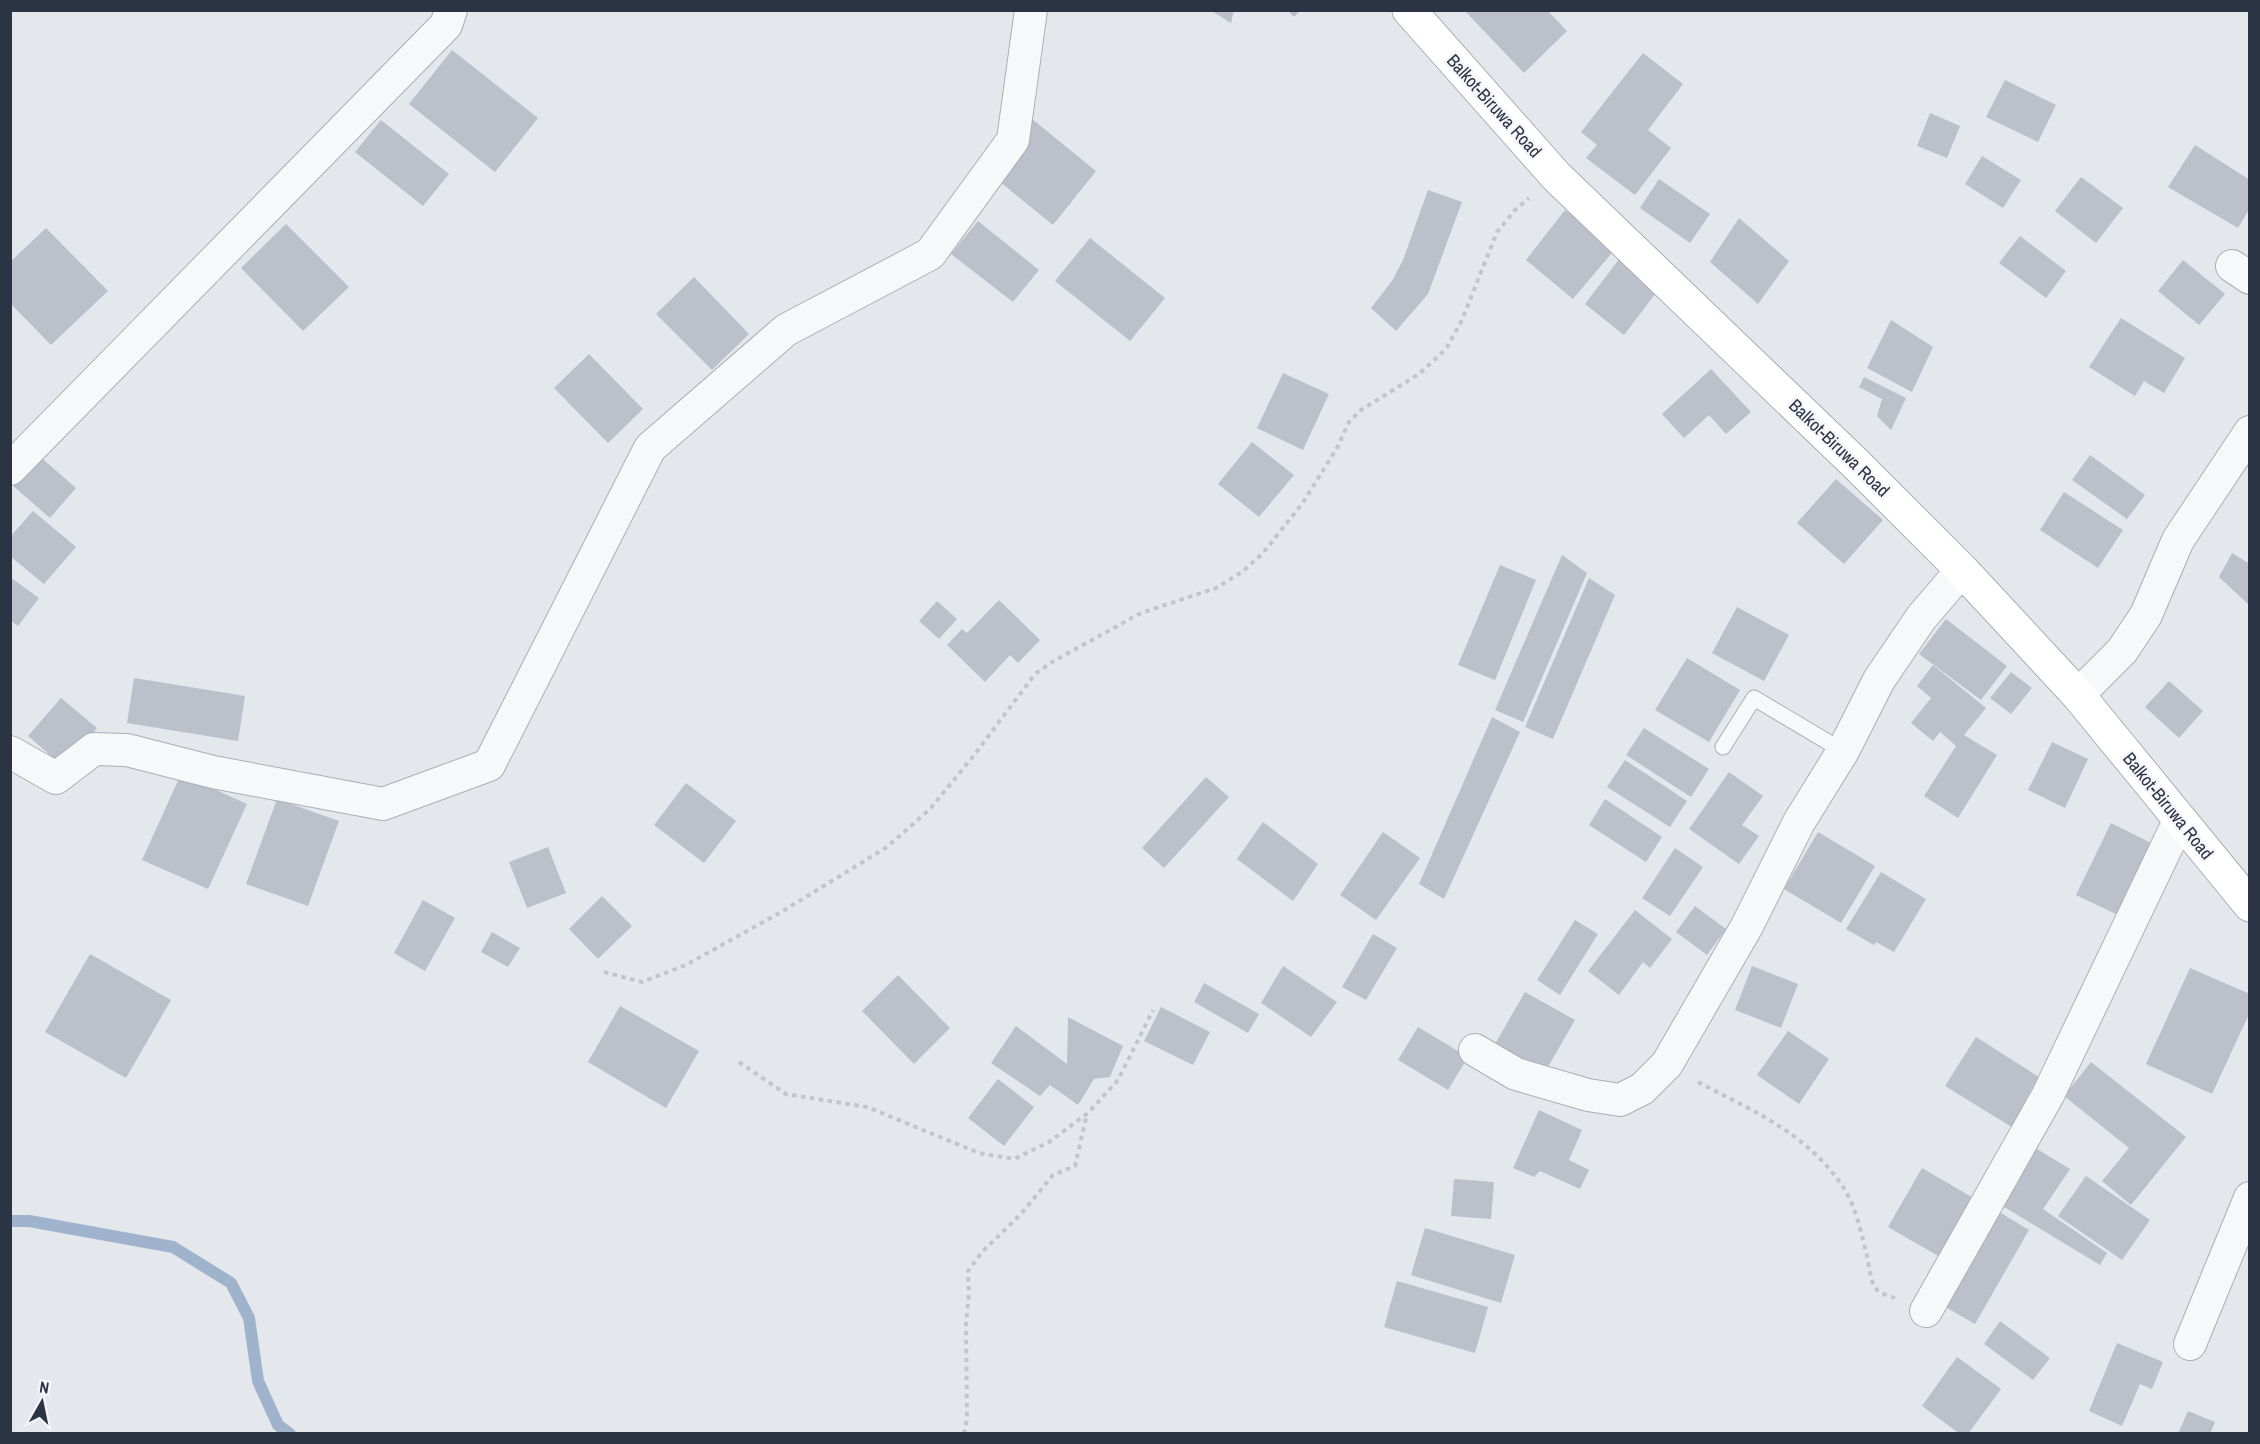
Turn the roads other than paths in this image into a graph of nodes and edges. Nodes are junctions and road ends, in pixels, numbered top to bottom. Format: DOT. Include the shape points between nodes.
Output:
graph roads {
  1 [pos="451,10"];
  2 [pos="1031,10"];
  3 [pos="1409,10"];
  4 [pos="2250,432"];
  5 [pos="10,469"];
  6 [pos="1962,570"];
  7 [pos="2078,695"];
  8 [pos="1723,747"];
  9 [pos="1843,751"];
  10 [pos="10,752"];
  11 [pos="2179,821"];
  12 [pos="2250,905"];
  13 [pos="1475,1050"];
  14 [pos="2250,1198"];
  15 [pos="1926,1311"];
  16 [pos="2190,1344"];
  1 -- 5 [label="street" via="446,25"];
  2 -- 10 [label="street" via="1012,141 930,255 786,330 650,448 489,765 383,804 213,772 127,750 94,748 56,778"];
  3 -- 6 [label="main road, Balkot-Biruwa Road" via="1557,177"];
  4 -- 7 [label="street" via="2178,540 2146,615 2122,651"];
  6 -- 7 [label="main road, Balkot-Biruwa Road"];
  6 -- 9 [label="street" via="1921,618 1879,680"];
  7 -- 11 [label="main road, Balkot-Biruwa Road"];
  8 -- 9 [label="lane" via="1754,699"];
  9 -- 13 [label="street" via="1799,822 1747,926 1667,1064 1642,1089 1620,1100 1588,1095 1516,1074"];
  11 -- 12 [label="main road, Balkot-Biruwa Road"];
  11 -- 15 [label="street" via="2048,1095"];
  14 -- 16 [label="street"];
}
